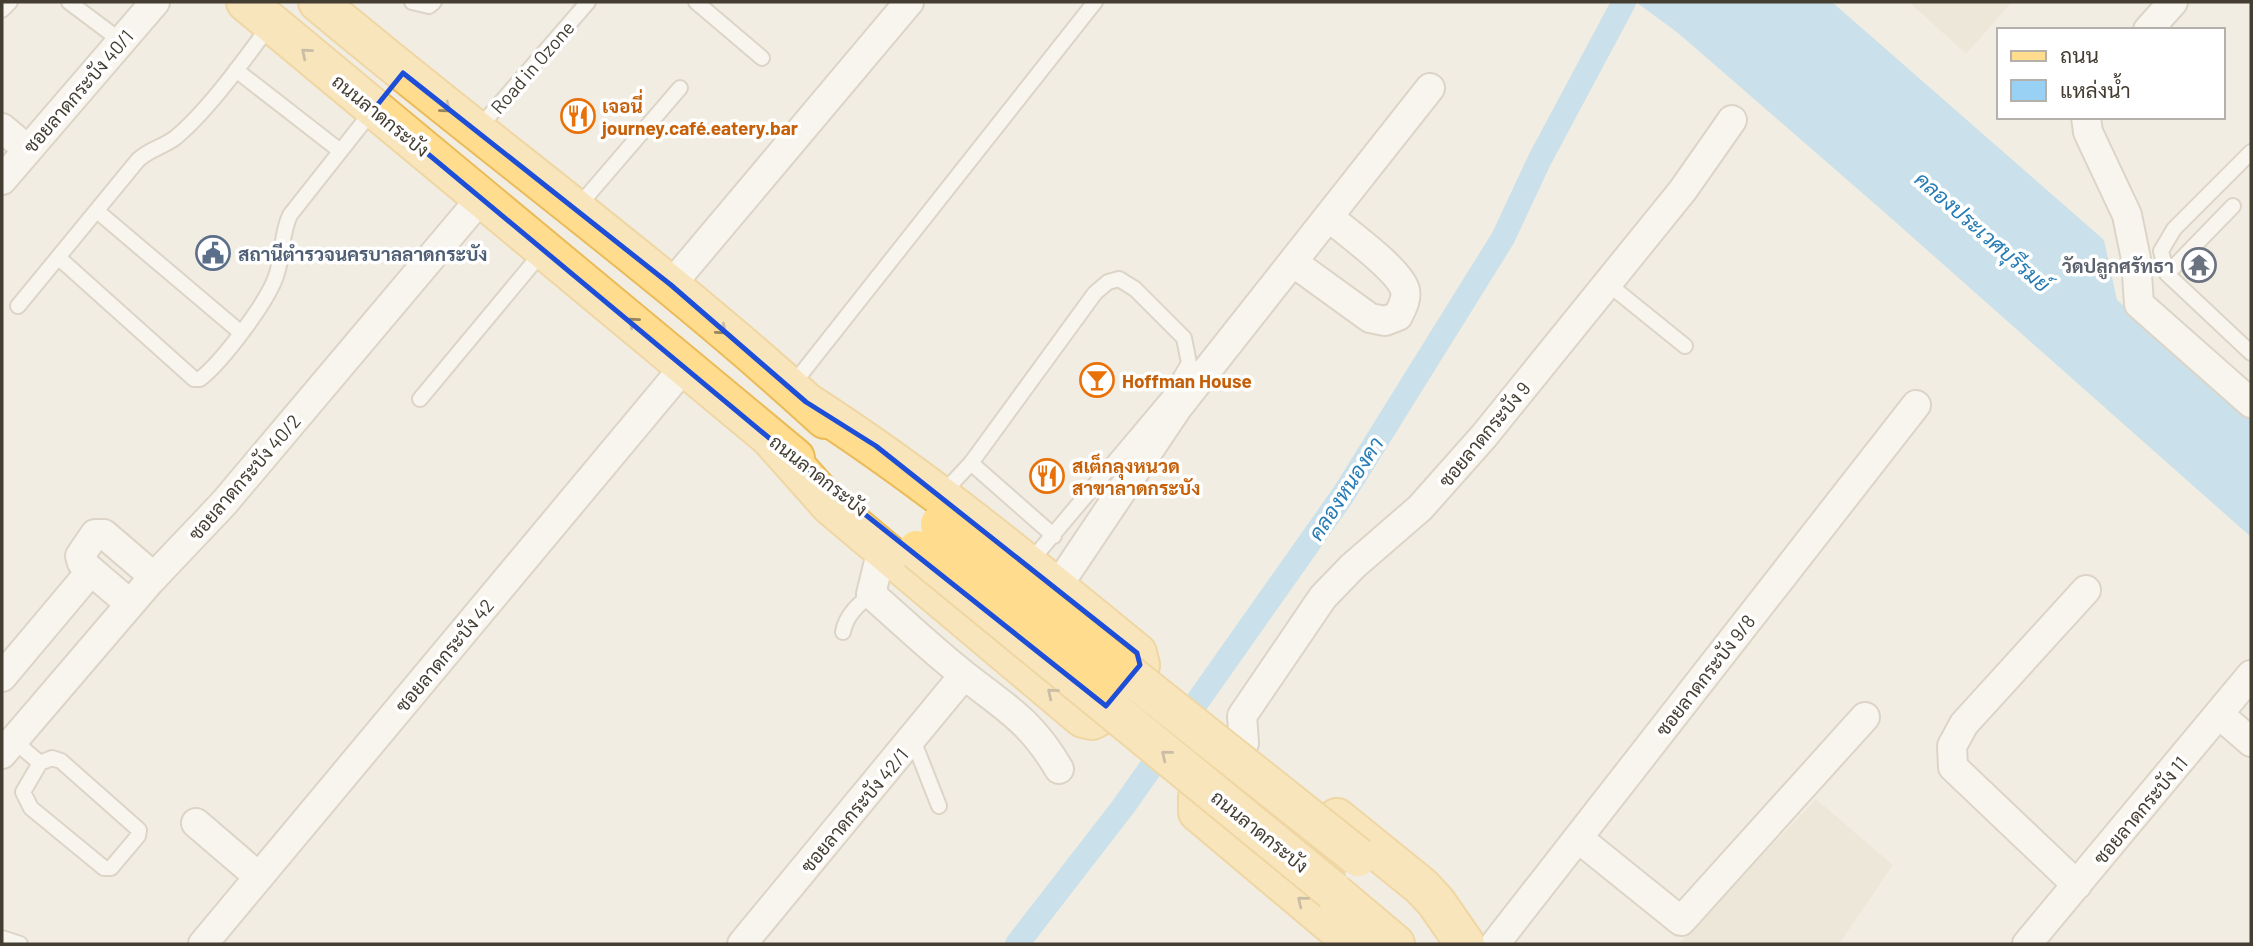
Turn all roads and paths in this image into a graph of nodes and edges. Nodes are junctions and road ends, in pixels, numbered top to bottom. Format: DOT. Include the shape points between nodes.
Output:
graph roads {
  1 [pos="10,2"];
  2 [pos="69,2"];
  3 [pos="155,2"];
  4 [pos="318,2"];
  5 [pos="412,2"];
  6 [pos="434,2"];
  7 [pos="588,2"];
  8 [pos="696,2"];
  9 [pos="909,2"];
  10 [pos="1095,2"];
  11 [pos="2173,2"];
  12 [pos="2,10"];
  13 [pos="258,13"];
  14 [pos="2150,28"];
  15 [pos="121,41"];
  16 [pos="762,58"];
  17 [pos="236,70"];
  18 [pos="402,73"];
  19 [pos="680,88"];
  20 [pos="1430,88"];
  21 [pos="374,109"];
  22 [pos="2086,119"];
  23 [pos="1732,120"];
  24 [pos="2,128"];
  25 [pos="476,132"];
  26 [pos="28,149"];
  27 [pos="339,150"];
  28 [pos="2251,152"];
  29 [pos="2,180"];
  30 [pos="482,197"];
  31 [pos="2233,206"];
  32 [pos="574,210"];
  33 [pos="97,211"];
  34 [pos="1329,217"];
  35 [pos="545,248"];
  36 [pos="59,258"];
  37 [pos="1294,262"];
  38 [pos="2167,274"];
  39 [pos="1607,283"];
  40 [pos="671,285"];
  41 [pos="18,306"];
  42 [pos="240,332"];
  43 [pos="1685,346"];
  44 [pos="2251,353"];
  45 [pos="685,366"];
  46 [pos="798,395"];
  47 [pos="420,400"];
  48 [pos="2251,403"];
  49 [pos="1916,405"];
  50 [pos="971,463"];
  51 [pos="920,530"];
  52 [pos="1054,536"];
  53 [pos="91,570"];
  54 [pos="1042,575"];
  55 [pos="154,577"];
  56 [pos="2086,590"];
  57 [pos="871,594"];
  58 [pos="130,604"];
  59 [pos="843,632"];
  60 [pos="964,675"];
  61 [pos="2251,675"];
  62 [pos="2,677"];
  63 [pos="2220,715"];
  64 [pos="1865,717"];
  65 [pos="913,740"];
  66 [pos="2251,742"];
  67 [pos="1244,743"];
  68 [pos="8,747"];
  69 [pos="40,763"];
  70 [pos="1059,769"];
  71 [pos="939,806"];
  72 [pos="196,823"];
  73 [pos="1578,838"];
  74 [pos="259,877"];
  75 [pos="2077,885"];
  76 [pos="2,938"];
  77 [pos="20,944"];
  78 [pos="203,944"];
  79 [pos="742,944"];
  80 [pos="1355,944"];
  81 [pos="1395,944"];
  82 [pos="1464,944"];
  83 [pos="1494,944"];
  84 [pos="2027,944"];
  1 -- 12 [label="lane"];
  2 -- 15 [label="lane"];
  3 -- 15 [label="street, ซอยลาดกระบัง 40/1"];
  4 -- 18 [label="main road, ถนนลาดกระบัง"];
  5 -- 6 [label="lane" via="429,6"];
  7 -- 25 [label="lane, Road in Ozone"];
  8 -- 16 [label="lane"];
  9 -- 40 [label="street"];
  10 -- 46 [label="lane"];
  11 -- 14 [label="street"];
  13 -- 17 [label="lane"];
  21 -- 13 [label="main road, ถนนลาดกระบัง, one-way"];
  15 -- 26 [label="street, ซอยลาดกระบัง 40/1"];
  17 -- 27 [label="lane"];
  17 -- 33 [label="lane" via="173,139 138,160"];
  18 -- 21 [label="main road"];
  18 -- 25 [label="main road, ถนนลาดกระบัง, one-way"];
  19 -- 32 [label="lane"];
  20 -- 34 [label="street"];
  21 -- 27 [label="lane"];
  21 -- 30 [label="main road, ถนนลาดกระบัง"];
  22 -- 48 [label="street" via="2127,215 2139,304"];
  23 -- 39 [label="street, ซอยลาดกระบัง 9" via="1708,158"];
  24 -- 26 [label="street"];
  25 -- 32 [label="main road, ถนนลาดกระบัง"];
  26 -- 29 [label="street, ซอยลาดกระบัง 40/1"];
  27 -- 42 [label="lane" via="290,215 273,286"];
  28 -- 38 [label="lane" via="2166,239 2161,251"];
  30 -- 35 [label="main road, ถนนลาดกระบัง"];
  30 -- 55 [label="street, ซอยลาดกระบัง 40/2" via="224,503"];
  31 -- 38 [label="lane"];
  32 -- 40 [label="main road, ถนนลาดกระบัง"];
  33 -- 36 [label="lane"];
  33 -- 42 [label="lane"];
  34 -- 37 [label="street"];
  34 -- 37 [label="street" via="1405,289 1398,316 1385,321 1370,318"];
  45 -- 35 [label="main road, ถนนลาดกระบัง, one-way"];
  35 -- 47 [label="lane"];
  36 -- 41 [label="lane"];
  36 -- 42 [label="lane" via="194,379 206,374"];
  37 -- 54 [label="street"];
  38 -- 44 [label="lane"];
  39 -- 43 [label="lane"];
  39 -- 67 [label="street, ซอยลาดกระบัง 9" via="1447,478 1324,597 1242,716"];
  40 -- 46 [label="main road, ถนนลาดกระบัง, one-way"];
  45 -- 51 [label="main road, ถนนลาดกระบัง" via="774,442"];
  45 -- 74 [label="street, ซอยลาดกระบัง 42"];
  46 -- 51 [label="main road, ถนนลาดกระบัง"];
  49 -- 73 [label="street, ซอยลาดกระบัง 9/8"];
  50 -- 51 [label="lane"];
  50 -- 52 [label="lane"];
  50 -- 52 [label="lane" via="1095,293 1119,279 1135,289 1184,338 1189,363 1169,397"];
  51 -- 54 [label="main road"];
  54 -- 51 [label="main road, one-way" via="1141,659 1092,720 1067,706"];
  51 -- 57 [label="street"];
  81 -- 51 [label="main road, ถนนลาดกระบัง, one-way, bridge"];
  51 -- 82 [label="main road, ถนนลาดกระบัง, bridge" via="1358,857"];
  52 -- 54 [label="lane"];
  53 -- 55 [label="street" via="80,556 99,532"];
  53 -- 58 [label="street"];
  53 -- 62 [label="street"];
  55 -- 58 [label="street, ซอยลาดกระบัง 40/2"];
  56 -- 75 [label="street" via="1964,724 1952,746 1953,767"];
  57 -- 59 [label="lane" via="853,611"];
  57 -- 60 [label="street"];
  58 -- 68 [label="street, ซอยลาดกระบัง 40/2"];
  60 -- 65 [label="street, ซอยลาดกระบัง 42/1"];
  60 -- 70 [label="street" via="1024,720"];
  61 -- 63 [label="street, ซอยลาดกระบัง 11"];
  63 -- 66 [label="street"];
  63 -- 75 [label="street, ซอยลาดกระบัง 11"];
  64 -- 73 [label="street" via="1681,921"];
  65 -- 71 [label="lane"];
  65 -- 79 [label="street, ซอยลาดกระบัง 42/1"];
  80 -- 67 [label="main road, one-way" via="1198,812 1198,797"];
  67 -- 82 [label="main road" via="1421,887"];
  68 -- 69 [label="lane"];
  69 -- 69 [label="lane" via="23,792 31,808 104,868 111,867 139,830 61,761 52,758"];
  72 -- 74 [label="street"];
  73 -- 83 [label="street, ซอยลาดกระบัง 9/8"];
  74 -- 78 [label="street, ซอยลาดกระบัง 42"];
  75 -- 84 [label="street, ซอยลาดกระบัง 11"];
  76 -- 77 [label="lane"];
}
